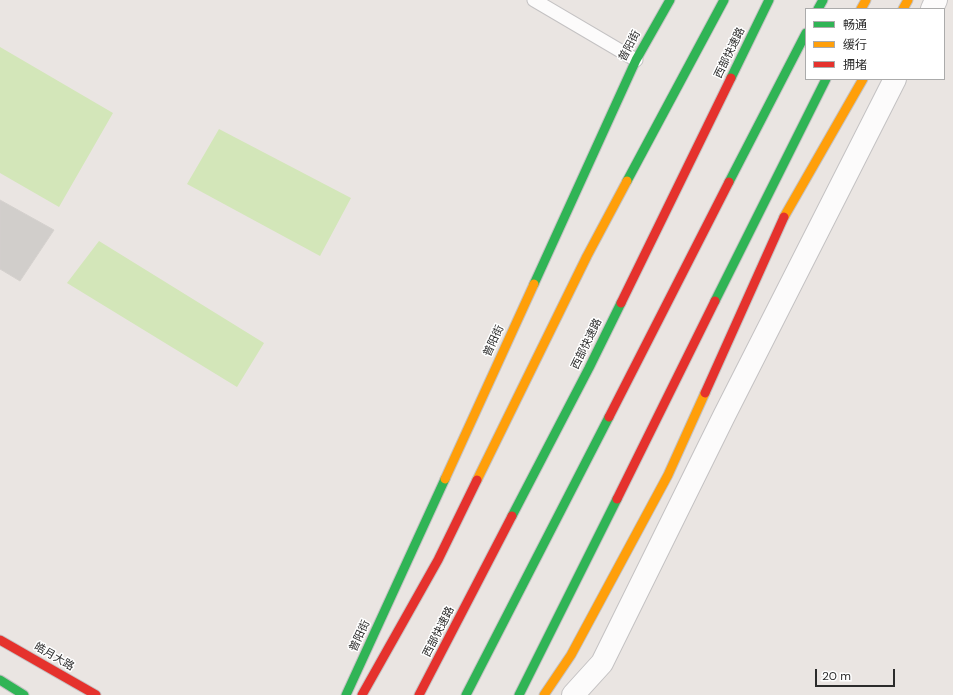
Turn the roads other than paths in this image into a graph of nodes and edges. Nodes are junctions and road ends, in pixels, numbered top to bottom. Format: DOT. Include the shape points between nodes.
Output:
graph roads {
  1 [pos="534,0"];
  2 [pos="670,0"];
  3 [pos="724,0"];
  4 [pos="769,0"];
  5 [pos="805,35"];
  6 [pos="636,60"];
  7 [pos="826,80"];
  8 [pos="862,80"];
  9 [pos="895,80"];
  10 [pos="0,640"];
  11 [pos="0,680"];
  12 [pos="24,695"];
  13 [pos="96,695"];
  14 [pos="346,695"];
  15 [pos="362,695"];
  16 [pos="419,695"];
  17 [pos="466,695"];
  18 [pos="519,695"];
  19 [pos="544,695"];
  20 [pos="573,695"];
  1 -- 6 [label="lane"];
  2 -- 6 [label="main road, 普阳街"];
  3 -- 15 [label="main road" via="587,256 438,560"];
  4 -- 16 [label="main road, 西部快速路" via="589,368"];
  5 -- 17 [label="main road"];
  6 -- 14 [label="main road, 普阳街"];
  7 -- 18 [label="main road"];
  8 -- 19 [label="main road" via="782,221 668,475 570,655"];
  9 -- 20 [label="street" via="724,416 602,663"];
  10 -- 13 [label="main road, 皓月大路"];
  11 -- 12 [label="main road"];
}
